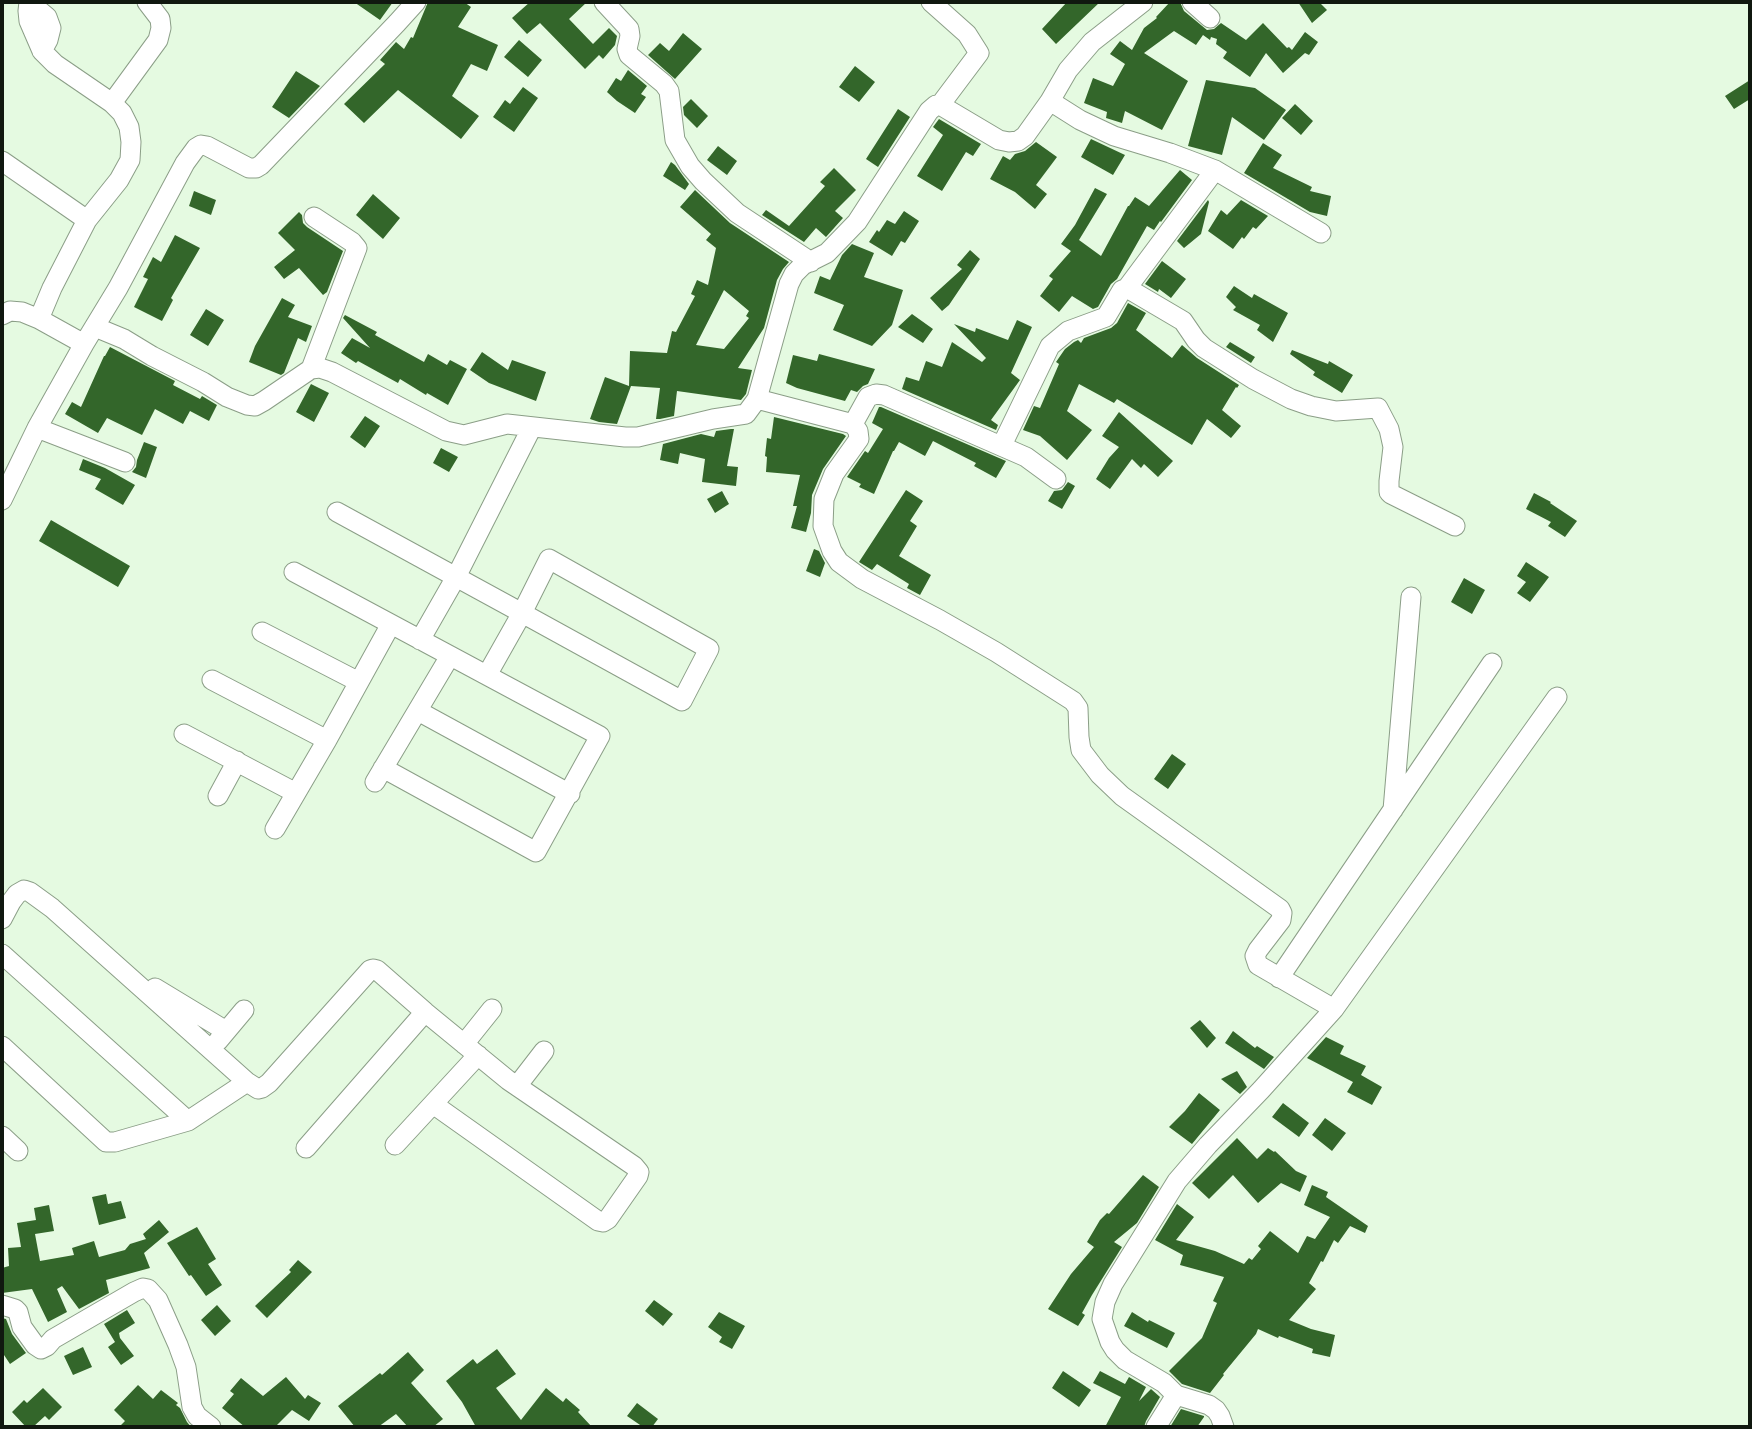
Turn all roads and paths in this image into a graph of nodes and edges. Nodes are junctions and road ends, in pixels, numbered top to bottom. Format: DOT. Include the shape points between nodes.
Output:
graph roads {
  1 [pos="147,2"];
  2 [pos="416,2"];
  3 [pos="604,2"];
  4 [pos="931,2"];
  5 [pos="1143,2"];
  6 [pos="1192,2"];
  7 [pos="1210,18"];
  8 [pos="42,51"];
  9 [pos="1050,101"];
  10 [pos="112,103"];
  11 [pos="940,105"];
  12 [pos="2,161"];
  13 [pos="1214,170"];
  14 [pos="314,217"];
  15 [pos="87,220"];
  16 [pos="1321,233"];
  17 [pos="811,262"];
  18 [pos="1127,288"];
  19 [pos="2,315"];
  20 [pos="39,319"];
  21 [pos="95,327"];
  22 [pos="84,344"];
  23 [pos="310,369"];
  24 [pos="757,399"];
  25 [pos="853,424"];
  26 [pos="532,427"];
  27 [pos="37,428"];
  28 [pos="1002,445"];
  29 [pos="125,462"];
  30 [pos="1056,479"];
  31 [pos="2,500"];
  32 [pos="337,512"];
  33 [pos="1455,526"];
  34 [pos="294,572"];
  35 [pos="456,577"];
  36 [pos="1411,597"];
  37 [pos="522,613"];
  38 [pos="391,624"];
  39 [pos="262,632"];
  40 [pos="420,640"];
  41 [pos="450,656"];
  42 [pos="1492,663"];
  43 [pos="487,676"];
  44 [pos="212,680"];
  45 [pos="359,682"];
  46 [pos="1557,697"];
  47 [pos="418,711"];
  48 [pos="184,734"];
  49 [pos="327,740"];
  50 [pos="237,761"];
  51 [pos="296,793"];
  52 [pos="570,794"];
  53 [pos="218,796"];
  54 [pos="1393,811"];
  55 [pos="275,829"];
  56 [pos="2,919"];
  57 [pos="2,954"];
  58 [pos="115,965"];
  59 [pos="1279,978"];
  60 [pos="492,1009"];
  61 [pos="1334,1009"];
  62 [pos="244,1010"];
  63 [pos="425,1012"];
  64 [pos="226,1031"];
  65 [pos="2,1046"];
  66 [pos="211,1049"];
  67 [pos="471,1049"];
  68 [pos="544,1051"];
  69 [pos="247,1082"];
  70 [pos="517,1086"];
  71 [pos="433,1104"];
  72 [pos="188,1121"];
  73 [pos="2,1136"];
  74 [pos="395,1145"];
  75 [pos="306,1147"];
  76 [pos="18,1151"];
  77 [pos="2,1305"];
  78 [pos="1176,1395"];
  79 [pos="211,1427"];
  80 [pos="1156,1427"];
  81 [pos="1224,1427"];
  1 -- 10 [label="street" via="160,19 158,40"];
  2 -- 21 [label="street" via="261,165 249,168 206,146 196,148"];
  3 -- 17 [label="street" via="629,29 629,55 669,91 675,140 691,166 737,213"];
  4 -- 11 [label="street" via="967,34 979,53"];
  5 -- 9 [label="street" via="1092,42"];
  6 -- 7 [label="street"];
  8 -- 10 [label="street"];
  9 -- 11 [label="street" via="1025,136 1009,142"];
  9 -- 13 [label="street" via="1114,136"];
  10 -- 15 [label="street" via="129,127 130,160"];
  11 -- 17 [label="street" via="929,111 857,222 827,253"];
  12 -- 15 [label="street"];
  13 -- 16 [label="street"];
  13 -- 18 [label="street"];
  14 -- 23 [label="street" via="356,245 356,250"];
  15 -- 20 [label="street"];
  17 -- 24 [label="street" via="798,269 789,285"];
  18 -- 28 [label="street" via="1105,318 1068,331 1050,346"];
  18 -- 33 [label="street" via="1183,321 1204,348 1291,399 1336,411 1378,408 1393,447 1389,492"];
  19 -- 20 [label="street" via="22,312"];
  20 -- 22 [label="street"];
  21 -- 22 [label="street"];
  21 -- 23 [label="street" via="247,405 264,401"];
  22 -- 27 [label="street"];
  23 -- 26 [label="street" via="332,372 453,433 471,434 507,424"];
  24 -- 25 [label="street"];
  24 -- 26 [label="street" via="746,414 639,437"];
  25 -- 28 [label="street" via="867,397 879,394"];
  25 -- 59 [label="street" via="859,439 834,474 824,499 823,526 839,562 1073,701 1078,708 1081,750 1100,775 1122,796 1280,909 1281,920 1255,956 1258,965"];
  26 -- 35 [label="street"];
  27 -- 29 [label="street"];
  27 -- 31 [label="street"];
  28 -- 30 [label="street"];
  32 -- 35 [label="street"];
  34 -- 38 [label="street"];
  35 -- 37 [label="street"];
  35 -- 40 [label="street"];
  36 -- 54 [label="street"];
  37 -- 37 [label="street" via="682,701 709,649 549,559"];
  37 -- 43 [label="street"];
  38 -- 40 [label="street"];
  38 -- 45 [label="street"];
  39 -- 45 [label="street"];
  40 -- 41 [label="street"];
  41 -- 43 [label="street"];
  41 -- 47 [label="street"];
  42 -- 54 [label="street"];
  43 -- 52 [label="street" via="600,736"];
  44 -- 49 [label="street"];
  45 -- 49 [label="street"];
  46 -- 61 [label="street"];
  47 -- 52 [label="street"];
  47 -- 52 [label="street" via="379,775 536,852"];
  48 -- 50 [label="street"];
  49 -- 51 [label="street"];
  50 -- 51 [label="street"];
  50 -- 53 [label="street"];
  51 -- 55 [label="street"];
  54 -- 59 [label="street"];
  56 -- 58 [label="street" via="17,894 30,892"];
  57 -- 72 [label="street"];
  58 -- 64 [label="street"];
  58 -- 66 [label="street"];
  59 -- 61 [label="street"];
  60 -- 67 [label="street"];
  61 -- 78 [label="street" via="1177,1181 1105,1302 1102,1319 1115,1350"];
  62 -- 64 [label="street"];
  63 -- 67 [label="street"];
  63 -- 69 [label="street" via="377,970 370,970 269,1083 258,1089"];
  63 -- 75 [label="street"];
  64 -- 66 [label="street"];
  65 -- 72 [label="street" via="106,1142"];
  66 -- 69 [label="street"];
  67 -- 70 [label="street"];
  67 -- 71 [label="street"];
  68 -- 70 [label="street"];
  69 -- 72 [label="street"];
  70 -- 71 [label="street" via="637,1169 638,1176 608,1219 592,1218"];
  71 -- 74 [label="street"];
  73 -- 76 [label="street"];
  77 -- 79 [label="street" via="18,1312 22,1327 35,1345 43,1348 134,1292 151,1290 186,1367 192,1406"];
  78 -- 80 [label="street"];
  78 -- 81 [label="street" via="1209,1405"];
}
